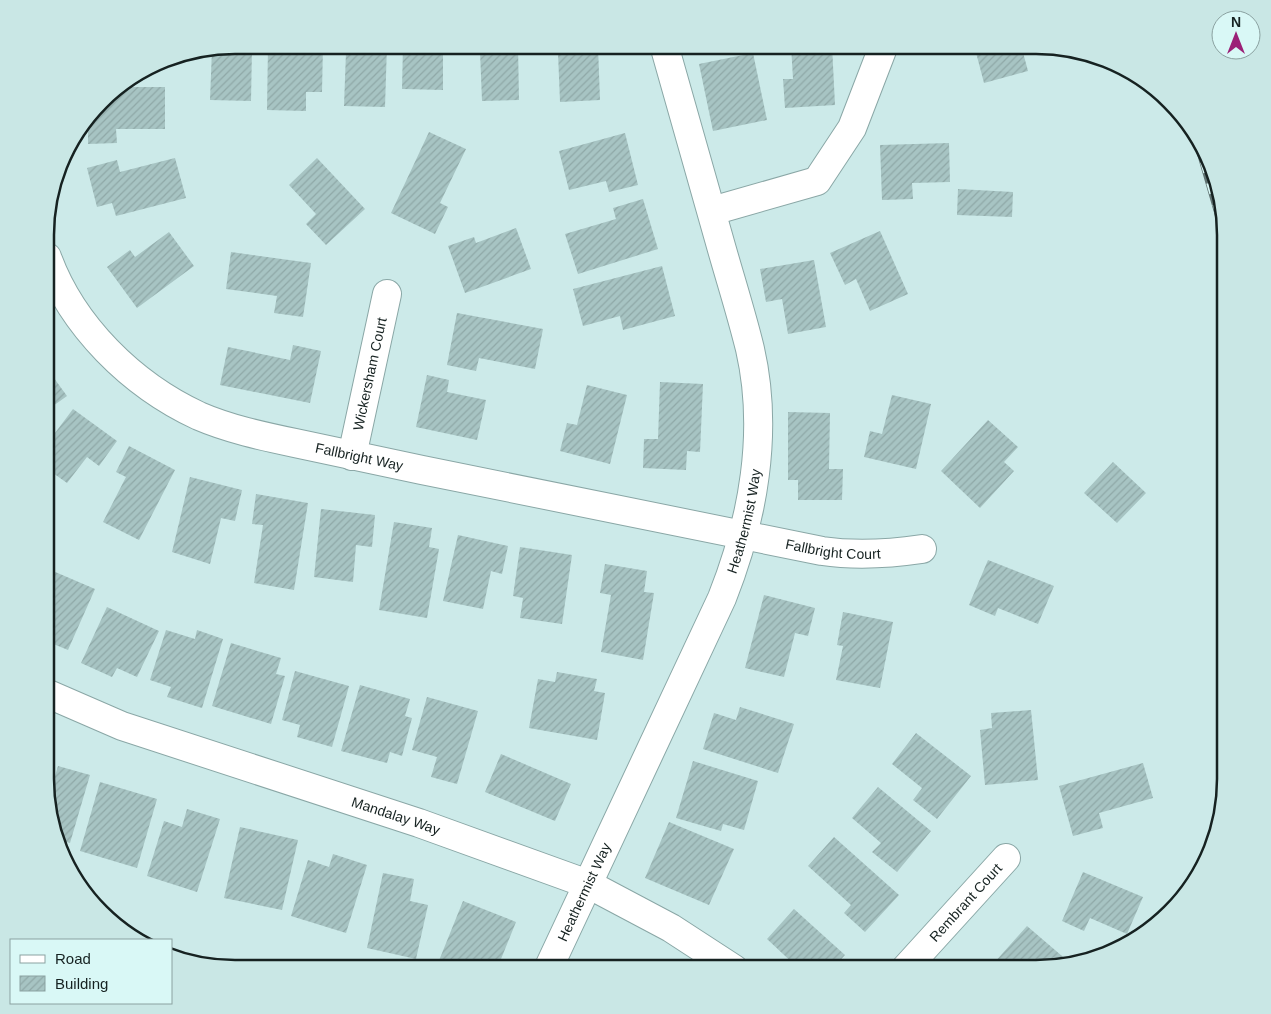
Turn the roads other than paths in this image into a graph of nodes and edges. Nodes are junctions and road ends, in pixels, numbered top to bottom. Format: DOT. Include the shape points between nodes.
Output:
graph roads {
  1 [pos="667,54"];
  2 [pos="881,54"];
  3 [pos="712,212"];
  4 [pos="54,271"];
  5 [pos="387,294"];
  6 [pos="352,456"];
  7 [pos="744,536"];
  8 [pos="922,549"];
  9 [pos="54,696"];
  10 [pos="1006,858"];
  11 [pos="588,884"];
  12 [pos="552,960"];
  13 [pos="720,960"];
  14 [pos="913,960"];
  1 -- 3 [label="street, Heathermist Way"];
  2 -- 3 [label="street" via="852,128 817,181"];
  3 -- 7 [label="street, Heathermist Way" via="750,350 755,386 757,458"];
  4 -- 6 [label="street, Fallbright Way" via="63,291 99,342 146,384 172,401 229,427"];
  5 -- 6 [label="street, Wickersham Court"];
  6 -- 7 [label="street, Fallbright Way"];
  7 -- 8 [label="street, Fallbright Court" via="852,555 883,555"];
  7 -- 11 [label="street, Heathermist Way" via="722,598"];
  9 -- 11 [label="street, Mandalay Way" via="122,726 419,823"];
  10 -- 14 [label="street, Rembrant Court"];
  11 -- 12 [label="street, Heathermist Way"];
  11 -- 13 [label="street, Mandalay Way" via="671,928"];
}
